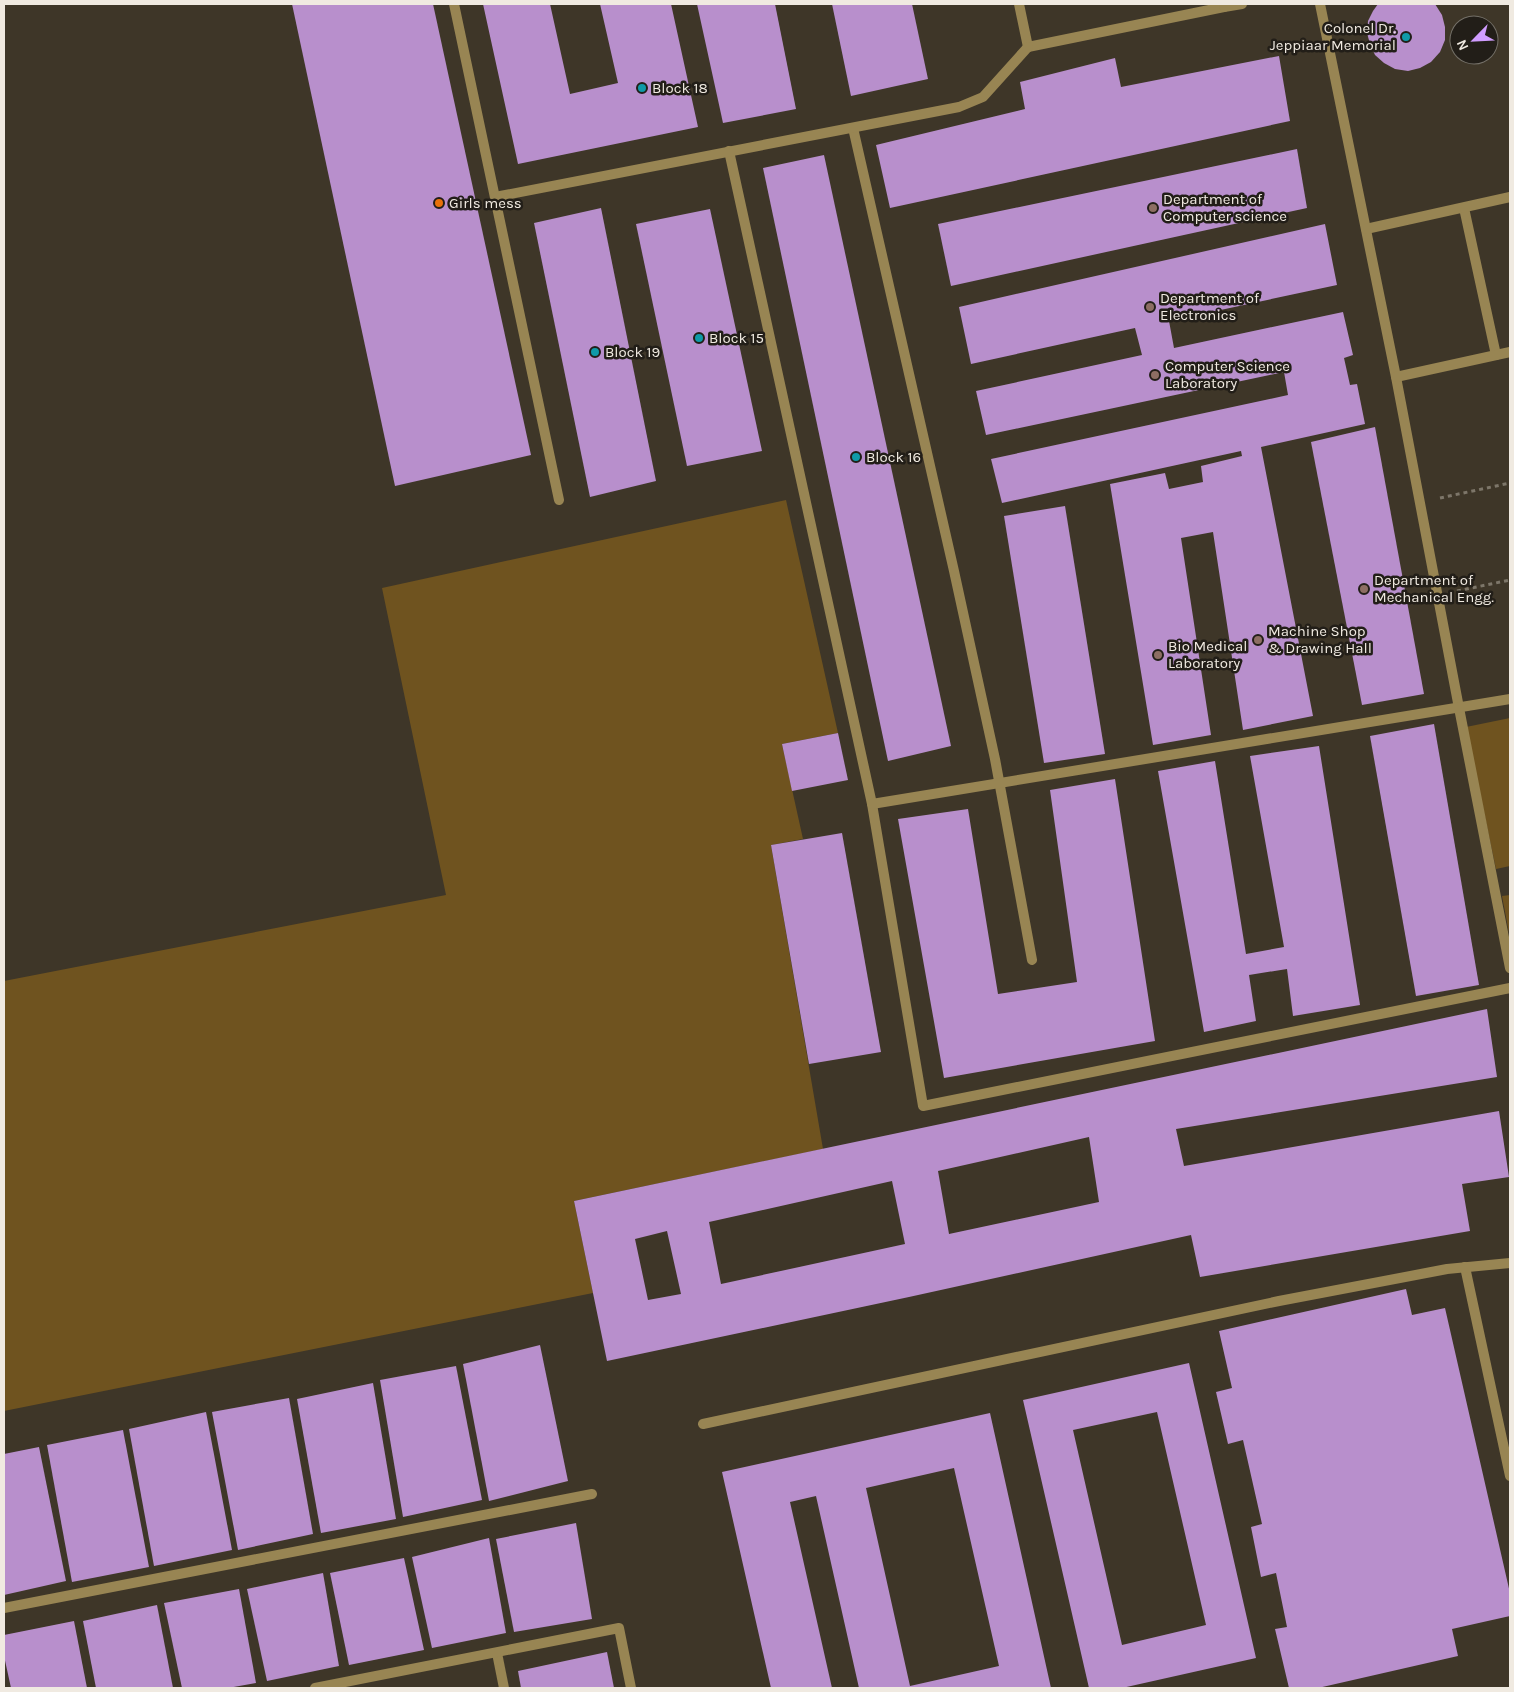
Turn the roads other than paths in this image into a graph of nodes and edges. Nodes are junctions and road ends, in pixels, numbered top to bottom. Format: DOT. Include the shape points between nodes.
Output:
graph roads {
  1 [pos="454,4"];
  2 [pos="1019,4"];
  3 [pos="1242,4"];
  4 [pos="1320,4"];
  5 [pos="1223,6"];
  6 [pos="1028,47"];
  7 [pos="853,128"];
  8 [pos="729,152"];
  9 [pos="495,197"];
  10 [pos="1510,197"];
  11 [pos="1464,208"];
  12 [pos="1366,229"];
  13 [pos="1510,352"];
  14 [pos="1496,355"];
  15 [pos="1396,377"];
  16 [pos="559,500"];
  17 [pos="1510,699"];
  18 [pos="1459,708"];
  19 [pos="999,783"];
  20 [pos="872,804"];
  21 [pos="1032,960"];
  22 [pos="1510,968"];
  23 [pos="1510,988"];
  24 [pos="1510,1263"];
  25 [pos="1465,1267"];
  26 [pos="703,1424"];
  27 [pos="1510,1476"];
  28 [pos="592,1494"];
  29 [pos="4,1608"];
  30 [pos="497,1653"];
  31 [pos="316,1688"];
  32 [pos="504,1688"];
  33 [pos="631,1688"];
  1 -- 9 [label="street"];
  2 -- 6 [label="street"];
  3 -- 5 [label="street"];
  4 -- 12 [label="street"];
  5 -- 6 [label="street"];
  6 -- 7 [label="street" via="982,97 959,107"];
  7 -- 8 [label="street"];
  7 -- 19 [label="street"];
  8 -- 9 [label="street"];
  8 -- 20 [label="street"];
  9 -- 16 [label="street"];
  10 -- 11 [label="street"];
  11 -- 12 [label="street"];
  11 -- 14 [label="street"];
  12 -- 15 [label="street"];
  13 -- 14 [label="street"];
  14 -- 15 [label="street"];
  15 -- 18 [label="street"];
  17 -- 18 [label="street"];
  18 -- 19 [label="street"];
  18 -- 22 [label="street"];
  19 -- 20 [label="street"];
  19 -- 21 [label="street"];
  20 -- 23 [label="street" via="923,1106"];
  24 -- 25 [label="street"];
  25 -- 26 [label="street" via="1269,1303"];
  25 -- 27 [label="street"];
  28 -- 29 [label="street"];
  30 -- 31 [label="street"];
  30 -- 32 [label="street"];
  30 -- 33 [label="street" via="619,1628"];
}
